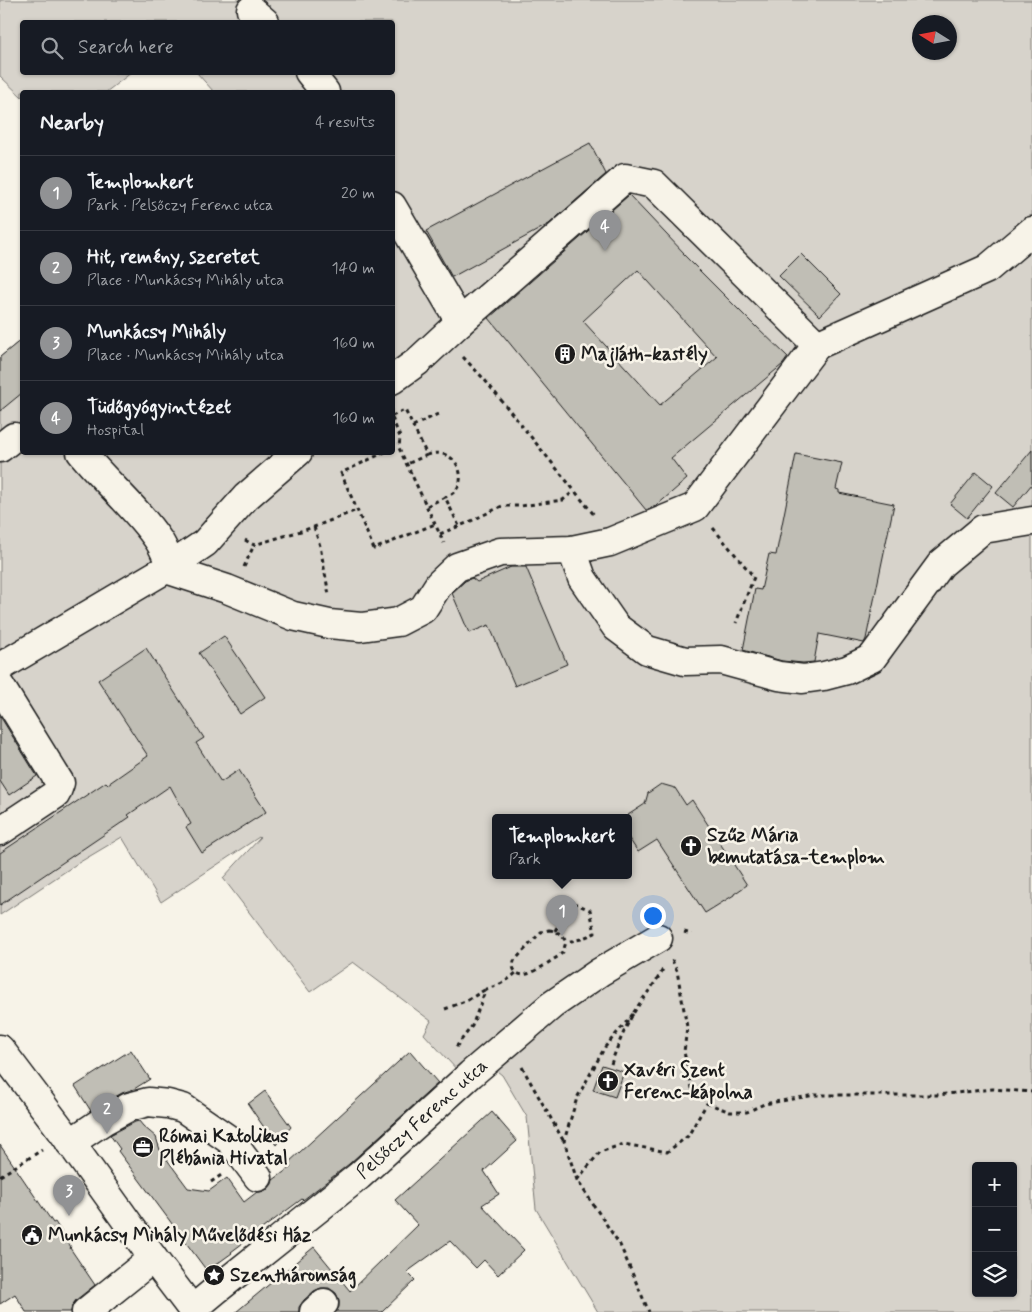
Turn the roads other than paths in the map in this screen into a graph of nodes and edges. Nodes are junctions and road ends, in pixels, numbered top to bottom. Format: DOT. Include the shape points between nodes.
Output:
graph roads {
  1 [pos="311,75"];
  2 [pos="323,90"];
  3 [pos="395,212"];
  4 [pos="1032,232"];
  5 [pos="452,329"];
  6 [pos="817,345"];
  7 [pos="395,378"];
  8 [pos="83,455"];
  9 [pos="295,455"];
  10 [pos="1032,521"];
  11 [pos="572,550"];
  12 [pos="168,568"];
  13 [pos="2,666"];
  14 [pos="0,831"];
  15 [pos="664,947"];
  16 [pos="0,1049"];
  17 [pos="67,1139"];
  18 [pos="258,1177"];
  19 [pos="153,1258"];
  20 [pos="193,1311"];
  21 [pos="86,1312"];
  1 -- 2 [label="street"];
  3 -- 5 [label="street"];
  4 -- 6 [label="street" via="987,269"];
  5 -- 6 [label="street" via="625,178 654,184"];
  5 -- 7 [label="street"];
  6 -- 11 [label="street" via="695,507 610,542"];
  8 -- 12 [label="street" via="160,542"];
  9 -- 12 [label="street" via="246,497 205,543"];
  10 -- 11 [label="street" via="984,529 941,564 872,658 847,670 803,679 721,660 685,661 647,650 616,627 582,578"];
  11 -- 12 [label="street" via="500,552 457,567 439,584 423,609 398,622 361,627 293,616"];
  12 -- 13 [label="street"];
  13 -- 14 [label="street" via="60,783 56,794"];
  15 -- 20 [label="street, Pelsőczy Ferenc utca" via="600,972 552,1005 359,1176"];
  16 -- 17 [label="street"];
  17 -- 18 [label="street" via="129,1107 148,1102 168,1104 182,1108 231,1141"];
  17 -- 19 [label="street"];
  19 -- 20 [label="street"];
  19 -- 21 [label="street"];
}
